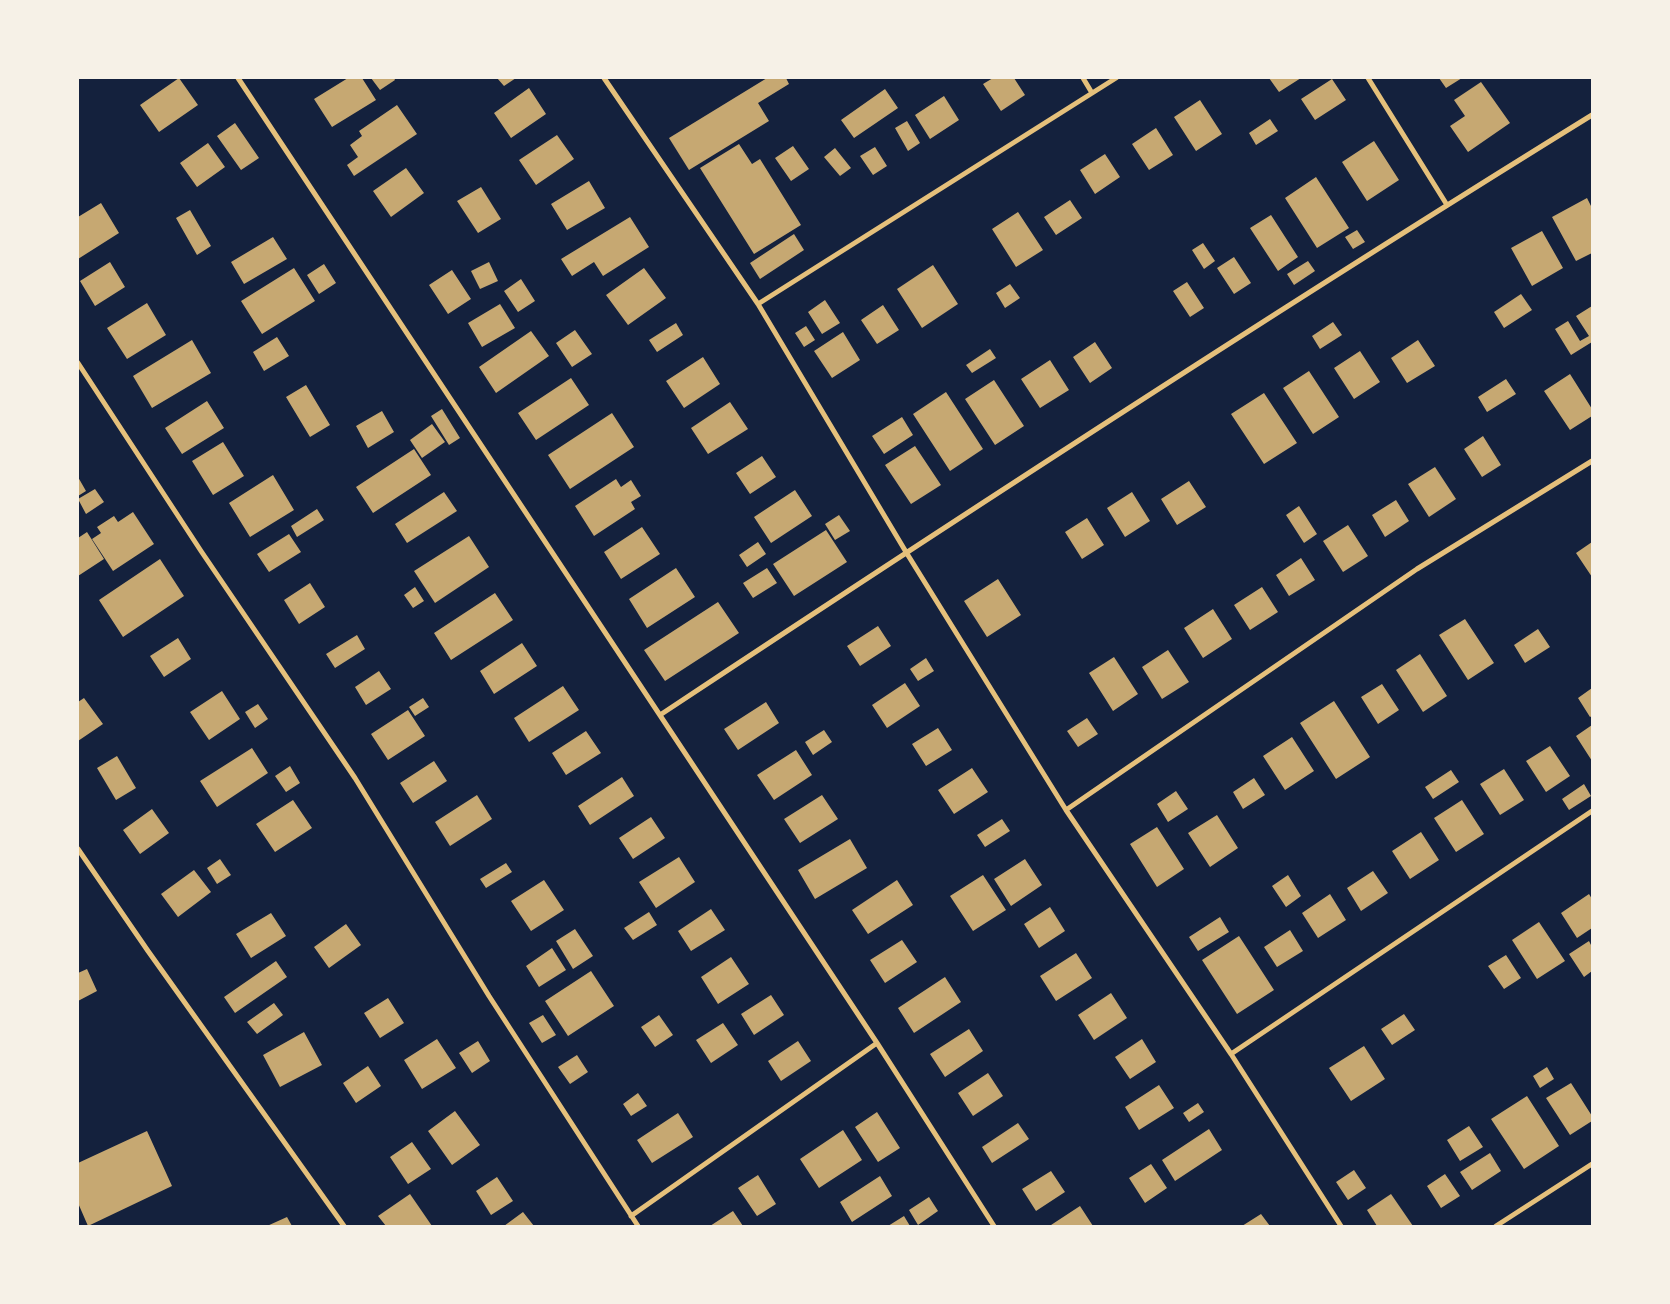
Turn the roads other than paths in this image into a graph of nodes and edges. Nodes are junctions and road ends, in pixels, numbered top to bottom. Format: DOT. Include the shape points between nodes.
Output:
graph roads {
  1 [pos="238,78"];
  2 [pos="604,78"];
  3 [pos="1082,78"];
  4 [pos="1116,78"];
  5 [pos="1368,78"];
  6 [pos="1092,93"];
  7 [pos="1592,114"];
  8 [pos="1447,204"];
  9 [pos="758,304"];
  10 [pos="78,362"];
  11 [pos="1592,461"];
  12 [pos="906,552"];
  13 [pos="660,715"];
  14 [pos="1066,810"];
  15 [pos="1592,811"];
  16 [pos="78,849"];
  17 [pos="877,1043"];
  18 [pos="1231,1054"];
  19 [pos="1592,1164"];
  20 [pos="631,1216"];
  21 [pos="344,1226"];
  22 [pos="638,1226"];
  23 [pos="994,1226"];
  24 [pos="1341,1226"];
  25 [pos="1496,1226"];
  1 -- 13 [label="street"];
  2 -- 9 [label="street"];
  3 -- 6 [label="street"];
  4 -- 6 [label="street"];
  5 -- 8 [label="street"];
  6 -- 9 [label="street"];
  7 -- 8 [label="street"];
  8 -- 12 [label="street"];
  9 -- 12 [label="street"];
  10 -- 20 [label="street" via="354,778"];
  11 -- 14 [label="street" via="1417,569"];
  12 -- 13 [label="street"];
  12 -- 14 [label="street"];
  13 -- 17 [label="street"];
  14 -- 18 [label="street"];
  15 -- 18 [label="street"];
  16 -- 21 [label="street"];
  17 -- 20 [label="street"];
  17 -- 23 [label="street"];
  18 -- 24 [label="street"];
  19 -- 25 [label="street"];
  20 -- 22 [label="street"];
}
